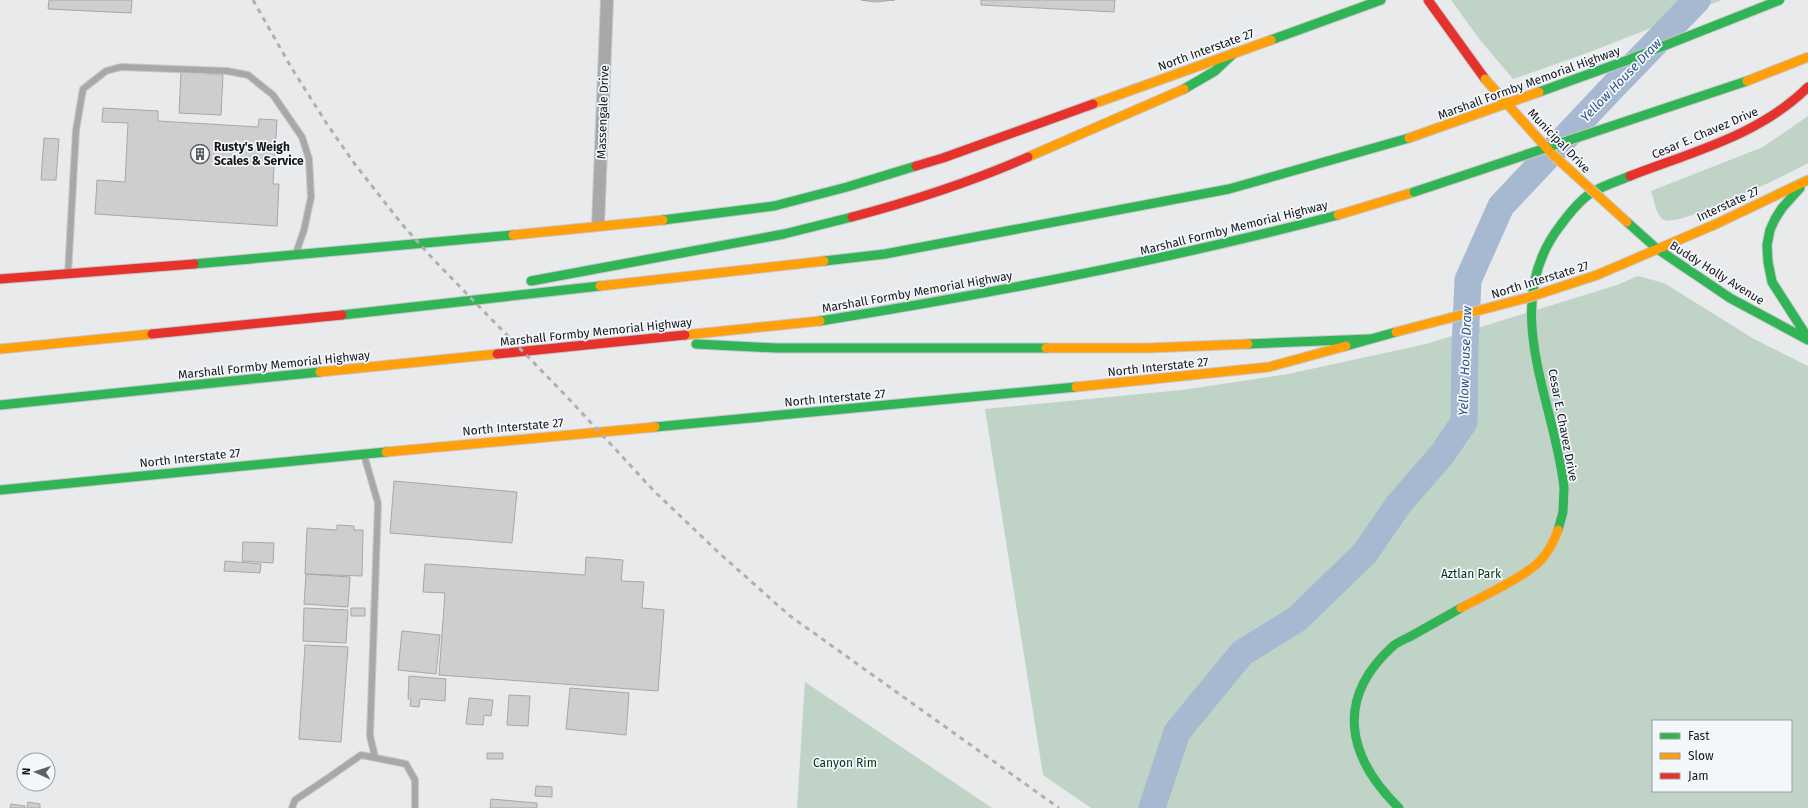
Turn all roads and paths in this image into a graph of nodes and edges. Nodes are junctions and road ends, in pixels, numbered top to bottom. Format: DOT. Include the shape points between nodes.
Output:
graph roads {
  1 [pos="607,0"];
  2 [pos="1355,0"];
  3 [pos="1381,0"];
  4 [pos="1428,0"];
  5 [pos="1780,0"];
  6 [pos="1345,13"];
  7 [pos="1234,53"];
  8 [pos="1808,57"];
  9 [pos="1808,66"];
  10 [pos="1754,79"];
  11 [pos="1808,87"];
  12 [pos="1807,180"];
  13 [pos="598,225"];
  14 [pos="1656,248"];
  15 [pos="295,254"];
  16 [pos="68,274"];
  17 [pos="0,279"];
  18 [pos="523,283"];
  19 [pos="491,289"];
  20 [pos="337,315"];
  21 [pos="1370,339"];
  22 [pos="1808,339"];
  23 [pos="642,340"];
  24 [pos="0,349"];
  25 [pos="0,405"];
  26 [pos="364,454"];
  27 [pos="0,490"];
  28 [pos="375,757"];
  29 [pos="292,808"];
  30 [pos="415,808"];
  31 [pos="1399,808"];
  1 -- 13 [label="street, Massengale Drive"];
  2 -- 6 [label="main road"];
  3 -- 6 [label="main road, North Interstate 27"];
  4 -- 14 [label="main road, Municipal Drive, bridge" via="1485,79 1552,154"];
  5 -- 20 [label="main road, Marshall Formby Memorial Highway, bridge" via="1628,60 1409,138 1229,189 885,254"];
  6 -- 7 [label="main road, North Interstate 27"];
  7 -- 13 [label="main road, North Interstate 27" via="943,158 847,187 774,206 703,216"];
  7 -- 18 [label="main road" via="1215,71 1184,89 995,171 917,199 813,228"];
  8 -- 10 [label="main road, Marshall Formby Memorial Highway, bridge"];
  9 -- 10 [label="main road, bridge"];
  10 -- 23 [label="main road, Marshall Formby Memorial Highway, bridge" via="1347,213 1124,267 916,306 818,321"];
  11 -- 31 [label="main road, Cesar E. Chavez Drive" via="1771,119 1745,132 1591,193 1571,211 1542,254 1534,280 1531,310 1534,339 1561,468 1563,516 1554,541 1540,561 1393,646 1365,680 1356,703 1356,744 1372,780"];
  12 -- 14 [label="main road, Interstate 27" via="1716,224"];
  12 -- 22 [label="main road" via="1782,208 1770,230 1767,245 1772,282"];
  13 -- 15 [label="main road, North Interstate 27"];
  14 -- 21 [label="main road, North Interstate 27, bridge" via="1596,275 1530,297"];
  14 -- 22 [label="main road, Buddy Holly Avenue" via="1730,298"];
  15 -- 16 [label="main road, North Interstate 27"];
  15 -- 16 [label="lane" via="304,230 311,197 309,159 302,137 273,95 248,75 227,71 121,67 106,71 83,89 76,130"];
  16 -- 17 [label="main road, North Interstate 27"];
  19 -- 20 [label="main road"];
  20 -- 24 [label="main road, Marshall Formby Memorial Highway"];
  21 -- 23 [label="main road" via="1148,348 776,348"];
  21 -- 26 [label="main road, North Interstate 27" via="1269,367 1205,375"];
  23 -- 25 [label="main road, Marshall Formby Memorial Highway"];
  26 -- 27 [label="main road, North Interstate 27"];
  26 -- 28 [label="lane" via="378,504 370,736"];
  28 -- 29 [label="lane" via="361,755 295,800"];
  28 -- 30 [label="lane" via="406,764 415,780"];
}
